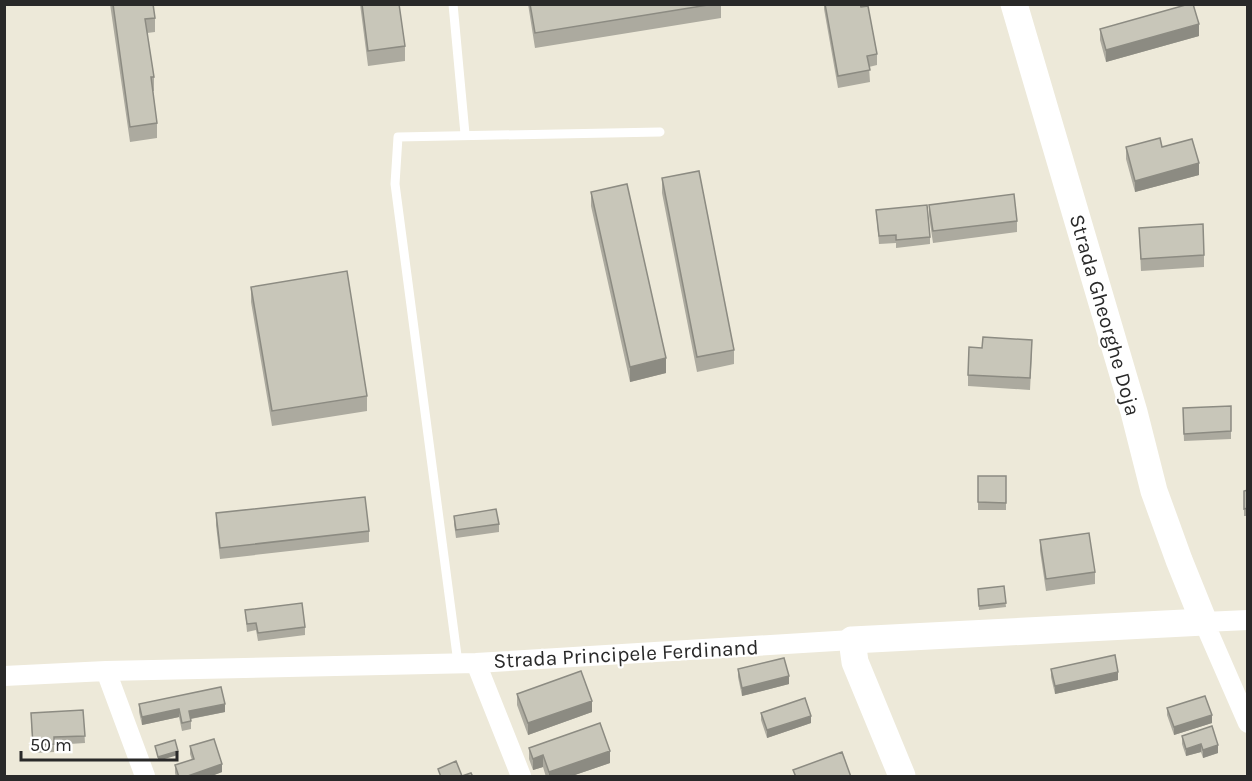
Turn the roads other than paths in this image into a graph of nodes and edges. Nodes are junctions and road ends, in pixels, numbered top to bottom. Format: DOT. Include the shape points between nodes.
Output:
graph roads {
  1 [pos="453,4"];
  2 [pos="1014,4"];
  3 [pos="660,132"];
  4 [pos="465,134"];
  5 [pos="1248,620"];
  6 [pos="1204,622"];
  7 [pos="852,640"];
  8 [pos="467,663"];
  9 [pos="106,670"];
  10 [pos="4,676"];
  11 [pos="1248,723"];
  12 [pos="145,777"];
  13 [pos="521,777"];
  14 [pos="902,777"];
  1 -- 4 [label="lane"];
  2 -- 6 [label="main road, Strada Gheorghe Doja" via="1154,491"];
  3 -- 4 [label="lane"];
  4 -- 8 [label="lane" via="399,137 395,184"];
  5 -- 6 [label="street, Strada Principele Ferdinand"];
  6 -- 7 [label="main road, Strada Principele Ferdinand"];
  6 -- 11 [label="street"];
  7 -- 8 [label="street, Strada Principele Ferdinand"];
  7 -- 14 [label="main road" via="855,662"];
  8 -- 9 [label="street, Strada Principele Ferdinand"];
  8 -- 13 [label="street"];
  9 -- 10 [label="street, Strada Principele Ferdinand"];
  9 -- 12 [label="street"];
}
